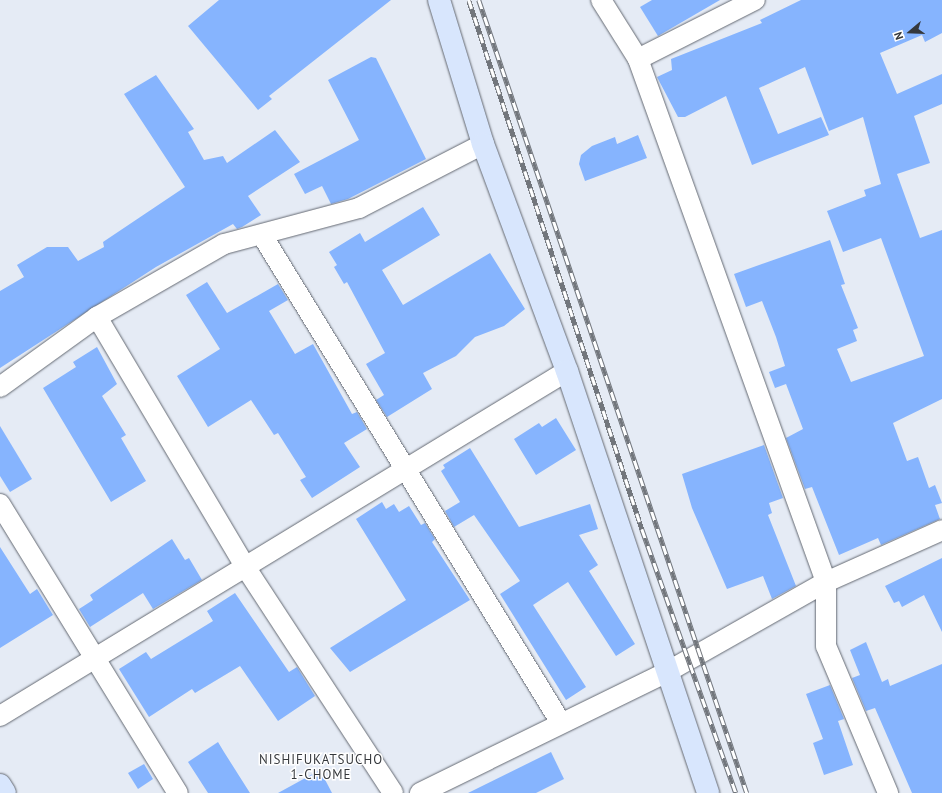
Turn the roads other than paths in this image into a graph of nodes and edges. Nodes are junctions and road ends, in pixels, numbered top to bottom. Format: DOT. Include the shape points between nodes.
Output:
graph roads {
  1 [pos="439,0"];
  2 [pos="601,0"];
  3 [pos="755,0"];
  4 [pos="638,59"];
  5 [pos="483,144"];
  6 [pos="262,235"];
  7 [pos="96,318"];
  8 [pos="566,371"];
  9 [pos="0,387"];
  10 [pos="405,468"];
  11 [pos="0,504"];
  12 [pos="942,530"];
  13 [pos="244,565"];
  14 [pos="826,582"];
  15 [pos="96,657"];
  16 [pos="665,673"];
  17 [pos="0,716"];
  18 [pos="561,723"];
  19 [pos="0,785"];
  20 [pos="5,793"];
  21 [pos="178,793"];
  22 [pos="393,793"];
  23 [pos="420,793"];
  24 [pos="708,793"];
  25 [pos="888,793"];
  1 -- 5 [label="street"];
  2 -- 4 [label="street"];
  3 -- 4 [label="street"];
  4 -- 14 [label="street"];
  5 -- 6 [label="street" via="359,208"];
  5 -- 8 [label="street"];
  6 -- 7 [label="street" via="224,244"];
  6 -- 10 [label="street"];
  7 -- 9 [label="street"];
  7 -- 13 [label="street"];
  8 -- 10 [label="street"];
  8 -- 16 [label="street"];
  10 -- 13 [label="street"];
  10 -- 18 [label="street"];
  11 -- 15 [label="street"];
  12 -- 14 [label="street"];
  13 -- 15 [label="street"];
  13 -- 22 [label="street"];
  14 -- 16 [label="street"];
  14 -- 25 [label="street" via="826,646"];
  15 -- 17 [label="street"];
  15 -- 21 [label="street"];
  16 -- 18 [label="street"];
  16 -- 24 [label="street"];
  18 -- 23 [label="street"];
  19 -- 20 [label="street"];
}
